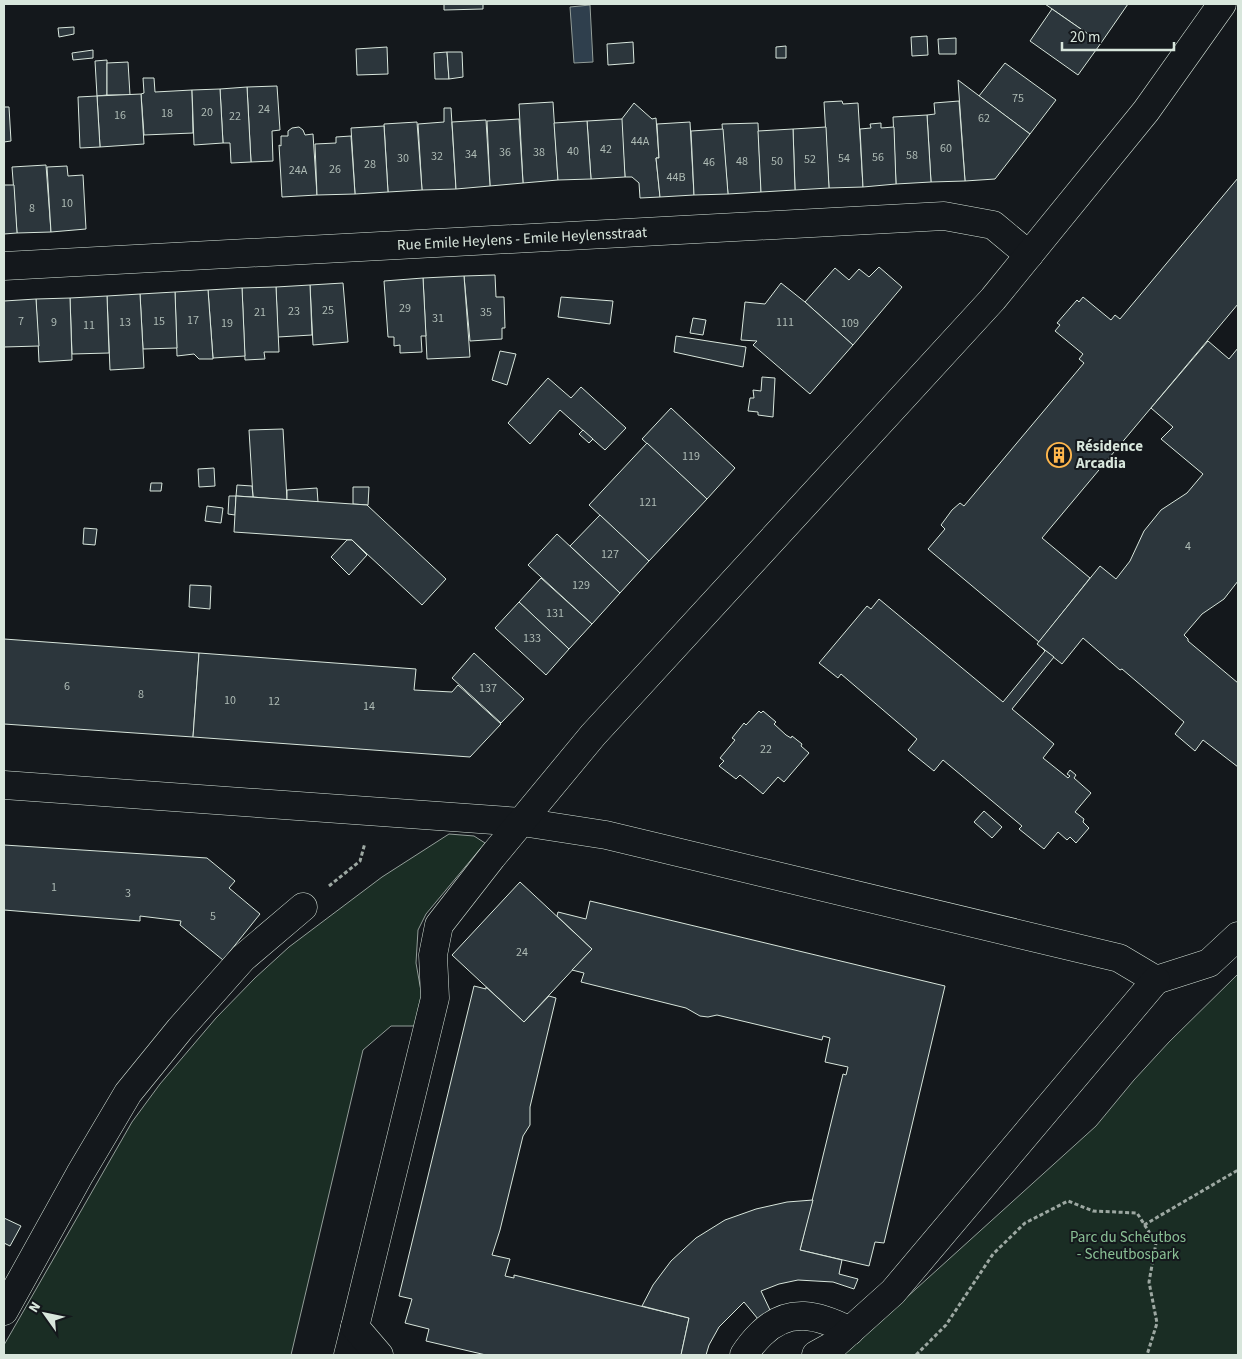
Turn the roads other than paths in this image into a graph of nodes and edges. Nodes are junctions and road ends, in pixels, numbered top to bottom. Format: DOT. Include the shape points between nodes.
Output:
graph roads {
  1 [pos="1222,4"];
  2 [pos="1029,255"];
  3 [pos="4,266"];
  4 [pos="4,784"];
  5 [pos="522,822"];
  6 [pos="303,907"];
  7 [pos="1238,936"];
  8 [pos="1156,980"];
  9 [pos="4,1311"];
  10 [pos="355,1327"];
  11 [pos="850,1331"];
  12 [pos="348,1355"];
  13 [pos="379,1355"];
  14 [pos="744,1355"];
  15 [pos="816,1355"];
  1 -- 2 [label="street" via="1146,111"];
  2 -- 3 [label="street, Rue Emile Heylens - Emile Heylensstraat" via="993,225 944,216"];
  2 -- 5 [label="street" via="981,312 592,735"];
  4 -- 5 [label="street"];
  5 -- 8 [label="street" via="606,835 1119,958"];
  5 -- 10 [label="street" via="439,925 433,955 435,998"];
  6 -- 9 [label="street" via="243,958 128,1093"];
  7 -- 8 [label="street" via="1209,963"];
  8 -- 11 [label="street" via="893,1292"];
  10 -- 12 [label="street"];
  10 -- 13 [label="street"];
  11 -- 14 [label="street" via="829,1320 787,1317 770,1324"];
  11 -- 15 [label="street"];
}
